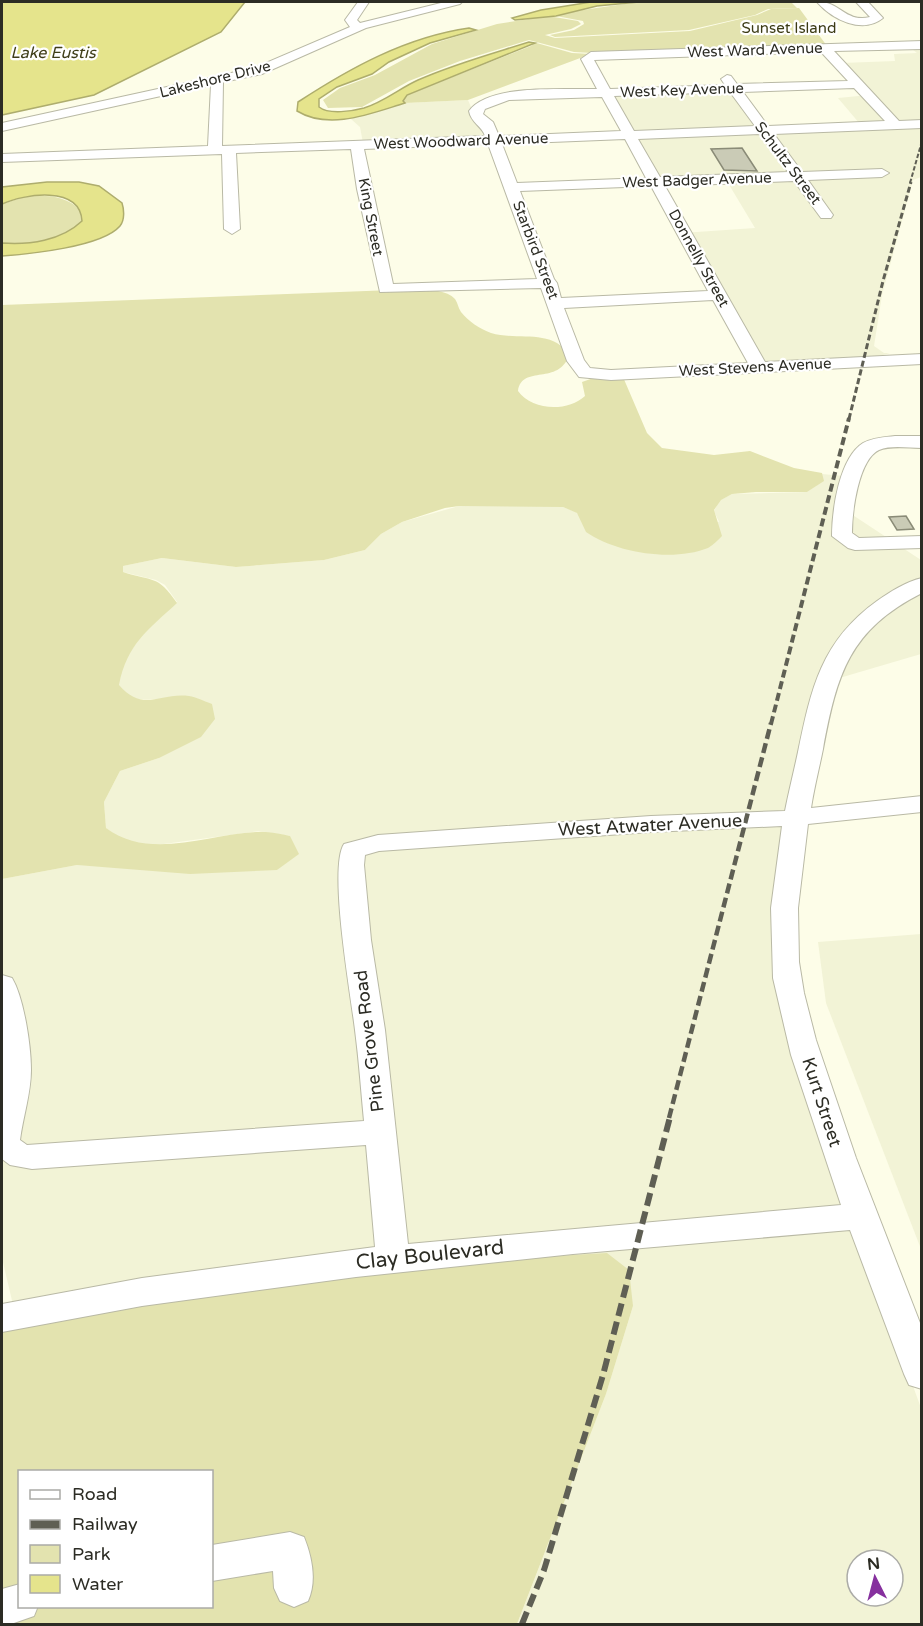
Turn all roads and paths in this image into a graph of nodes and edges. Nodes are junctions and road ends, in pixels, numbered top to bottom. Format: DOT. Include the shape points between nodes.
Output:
graph roads {
  1 [pos="363,2"];
  2 [pos="456,2"];
  3 [pos="824,2"];
  4 [pos="862,2"];
  5 [pos="862,21"];
  6 [pos="360,27"];
  7 [pos="921,45"];
  8 [pos="872,46"];
  9 [pos="824,48"];
  10 [pos="590,57"];
  11 [pos="714,61"];
  12 [pos="217,81"];
  13 [pos="858,84"];
  14 [pos="734,88"];
  15 [pos="606,93"];
  16 [pos="486,124"];
  17 [pos="921,124"];
  18 [pos="896,125"];
  19 [pos="2,127"];
  20 [pos="764,130"];
  21 [pos="630,135"];
  22 [pos="494,140"];
  23 [pos="357,144"];
  24 [pos="222,150"];
  25 [pos="2,158"];
  26 [pos="882,172"];
  27 [pos="798,176"];
  28 [pos="656,182"];
  29 [pos="512,187"];
  30 [pos="826,214"];
  31 [pos="232,229"];
  32 [pos="549,283"];
  33 [pos="719,295"];
  34 [pos="556,303"];
  35 [pos="921,358"];
  36 [pos="759,367"];
  37 [pos="588,374"];
  38 [pos="921,442"];
  39 [pos="918,547"];
  40 [pos="921,584"];
  41 [pos="921,804"];
  42 [pos="795,818"];
  43 [pos="378,843"];
  44 [pos="2,985"];
  45 [pos="379,1132"];
  46 [pos="862,1216"];
  47 [pos="393,1258"];
  48 [pos="3,1313"];
  49 [pos="921,1374"];
  50 [pos="213,1563"];
  51 [pos="294,1588"];
  52 [pos="18,1604"];
  53 [pos="2,1608"];
  1 -- 6 [label="street" via="351,20"];
  2 -- 6 [label="street, Lakeshore Drive"];
  3 -- 5 [label="street" via="841,18"];
  4 -- 5 [label="street" via="878,16"];
  5 -- 8 [label="street" via="861,34"];
  6 -- 12 [label="street, Lakeshore Drive" via="266,68"];
  7 -- 8 [label="street, West Ward Avenue"];
  8 -- 9 [label="street, West Ward Avenue"];
  9 -- 11 [label="street, West Ward Avenue"];
  9 -- 13 [label="street"];
  10 -- 11 [label="street, West Ward Avenue"];
  10 -- 15 [label="street, Donnelly Street" via="587,59"];
  11 -- 14 [label="street, Schultz Street"];
  12 -- 19 [label="street, Lakeshore Drive"];
  12 -- 24 [label="street"];
  13 -- 14 [label="street, West Key Avenue"];
  13 -- 18 [label="street"];
  14 -- 15 [label="street, West Key Avenue"];
  14 -- 20 [label="street, Schultz Street"];
  15 -- 16 [label="street, West Key Avenue" via="507,96 477,109 477,118"];
  15 -- 21 [label="street, Donnelly Street"];
  16 -- 22 [label="street, Starbird Street"];
  17 -- 18 [label="street, West Woodward Avenue"];
  18 -- 20 [label="street, West Woodward Avenue"];
  20 -- 21 [label="street, West Woodward Avenue"];
  20 -- 27 [label="street, Schultz Street"];
  21 -- 22 [label="street, West Woodward Avenue"];
  21 -- 28 [label="street, Donnelly Street"];
  22 -- 23 [label="street, West Woodward Avenue"];
  22 -- 29 [label="street, Starbird Street"];
  23 -- 24 [label="street, West Woodward Avenue"];
  23 -- 32 [label="street, King Street" via="386,289"];
  24 -- 25 [label="street, West Woodward Avenue"];
  24 -- 31 [label="street"];
  26 -- 27 [label="street, West Badger Avenue"];
  27 -- 28 [label="street, West Badger Avenue"];
  27 -- 30 [label="street, Schultz Street"];
  28 -- 29 [label="street, West Badger Avenue"];
  28 -- 33 [label="street, Donnelly Street"];
  29 -- 32 [label="street, Starbird Street"];
  32 -- 34 [label="street, Starbird Street"];
  33 -- 34 [label="street"];
  33 -- 36 [label="street, Donnelly Street"];
  34 -- 37 [label="street, Starbird Street" via="576,361"];
  35 -- 36 [label="street, West Stevens Avenue"];
  36 -- 37 [label="street, West Stevens Avenue"];
  38 -- 39 [label="street" via="867,448 853,476 842,536 855,544"];
  40 -- 42 [label="street, Kurt Street" via="870,617 839,653 821,701"];
  41 -- 42 [label="street, West Atwater Avenue"];
  42 -- 43 [label="street, West Atwater Avenue"];
  42 -- 46 [label="street, Kurt Street" via="788,851 785,964 798,1027 827,1122"];
  43 -- 45 [label="street, Pine Grove Road" via="353,850 351,865"];
  44 -- 45 [label="street" via="16,1070 4,1141 21,1156"];
  45 -- 47 [label="street, Pine Grove Road"];
  46 -- 47 [label="street, Clay Boulevard"];
  46 -- 49 [label="street, Kurt Street"];
  47 -- 48 [label="street, Clay Boulevard"];
  50 -- 51 [label="street" via="290,1550"];
  52 -- 53 [label="street"];
}
